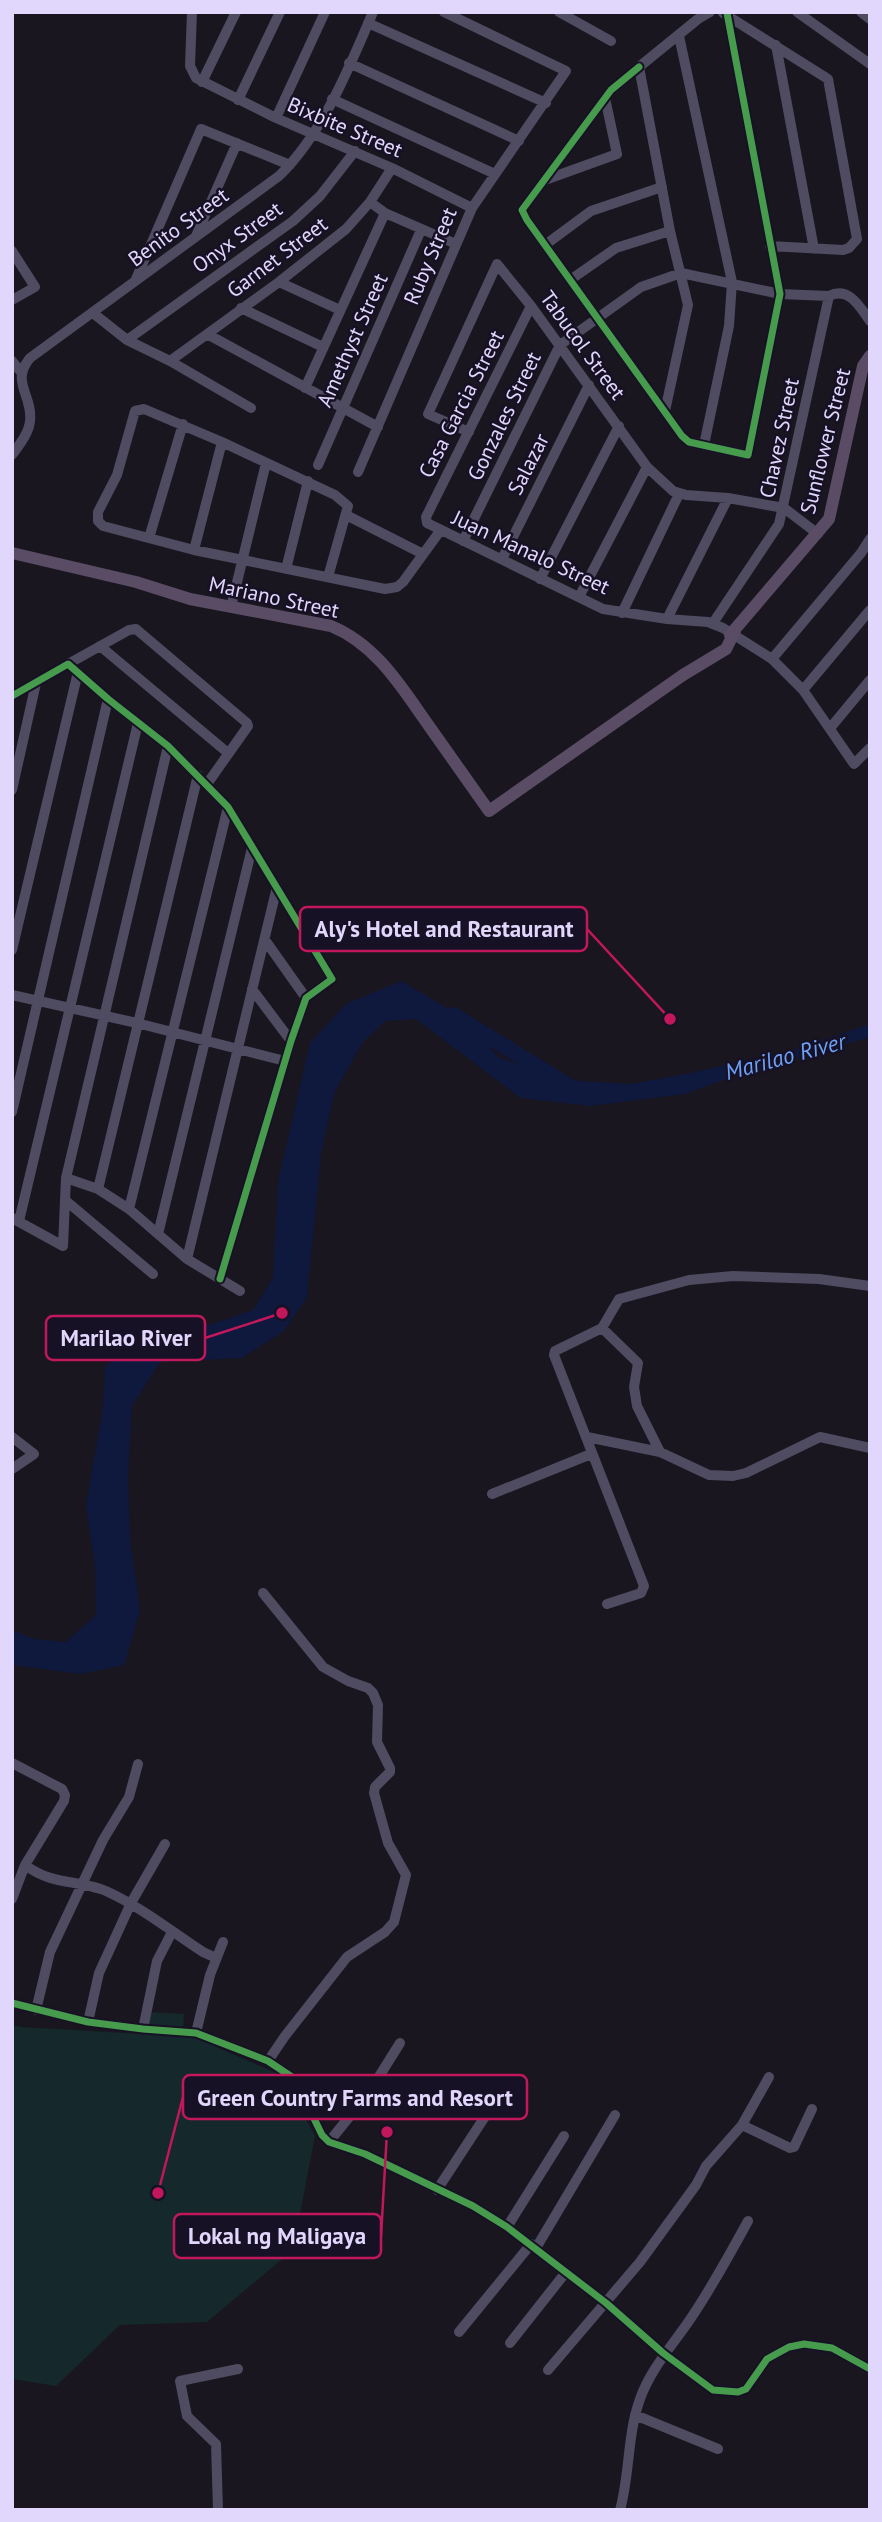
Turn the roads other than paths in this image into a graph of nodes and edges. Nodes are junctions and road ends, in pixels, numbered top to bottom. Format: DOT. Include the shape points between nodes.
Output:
graph roads {
  1 [pos="192,12"];
  2 [pos="236,12"];
  3 [pos="279,12"];
  4 [pos="325,12"];
  5 [pos="444,12"];
  6 [pos="559,12"];
  7 [pos="710,12"];
  8 [pos="720,12"];
  9 [pos="797,12"];
  10 [pos="861,12"];
  11 [pos="727,13"];
  12 [pos="370,18"];
  13 [pos="870,19"];
  14 [pos="678,36"];
  15 [pos="611,41"];
  16 [pos="776,45"];
  17 [pos="349,63"];
  18 [pos="870,64"];
  19 [pos="639,67"];
  20 [pos="202,82"];
  21 [pos="606,98"];
  22 [pos="332,99"];
  23 [pos="238,100"];
  24 [pos="546,103"];
  25 [pos="276,118"];
  26 [pos="314,135"];
  27 [pos="519,141"];
  28 [pos="237,143"];
  29 [pos="355,151"];
  30 [pos="290,166"];
  31 [pos="392,168"];
  32 [pos="495,174"];
  33 [pos="545,180"];
  34 [pos="662,187"];
  35 [pos="370,202"];
  36 [pos="472,208"];
  37 [pos="385,213"];
  38 [pos="421,230"];
  39 [pos="670,231"];
  40 [pos="195,238"];
  41 [pos="456,244"];
  42 [pos="545,245"];
  43 [pos="770,246"];
  44 [pos="814,249"];
  45 [pos="12,251"];
  46 [pos="681,273"];
  47 [pos="570,280"];
  48 [pos="134,282"];
  49 [pos="279,282"];
  50 [pos="732,282"];
  51 [pos="780,294"];
  52 [pos="830,296"];
  53 [pos="12,300"];
  54 [pos="531,306"];
  55 [pos="241,308"];
  56 [pos="340,310"];
  57 [pos="93,313"];
  58 [pos="596,318"];
  59 [pos="870,321"];
  60 [pos="207,334"];
  61 [pos="128,340"];
  62 [pos="560,345"];
  63 [pos="323,347"];
  64 [pos="870,356"];
  65 [pos="12,361"];
  66 [pos="170,361"];
  67 [pos="21,372"];
  68 [pos="589,386"];
  69 [pos="305,388"];
  70 [pos="251,408"];
  71 [pos="342,408"];
  72 [pos="665,411"];
  73 [pos="183,424"];
  74 [pos="619,426"];
  75 [pos="378,427"];
  76 [pos="468,432"];
  77 [pos="222,442"];
  78 [pos="704,445"];
  79 [pos="12,455"];
  80 [pos="266,463"];
  81 [pos="318,465"];
  82 [pos="647,467"];
  83 [pos="358,472"];
  84 [pos="308,481"];
  85 [pos="679,494"];
  86 [pos="728,498"];
  87 [pos="784,508"];
  88 [pos="346,515"];
  89 [pos="425,520"];
  90 [pos="440,530"];
  91 [pos="818,534"];
  92 [pos="149,538"];
  93 [pos="870,539"];
  94 [pos="463,541"];
  95 [pos="194,550"];
  96 [pos="12,553"];
  97 [pos="424,554"];
  98 [pos="502,559"];
  99 [pos="241,560"];
  100 [pos="286,569"];
  101 [pos="328,577"];
  102 [pos="540,579"];
  103 [pos="579,597"];
  104 [pos="231,607"];
  105 [pos="870,610"];
  106 [pos="622,613"];
  107 [pos="667,619"];
  108 [pos="713,623"];
  109 [pos="733,634"];
  110 [pos="100,646"];
  111 [pos="772,659"];
  112 [pos="68,664"];
  113 [pos="78,672"];
  114 [pos="870,680"];
  115 [pos="36,683"];
  116 [pos="803,690"];
  117 [pos="12,696"];
  118 [pos="108,699"];
  119 [pos="138,723"];
  120 [pos="831,727"];
  121 [pos="168,746"];
  122 [pos="870,748"];
  123 [pos="228,753"];
  124 [pos="198,775"];
  125 [pos="207,784"];
  126 [pos="12,790"];
  127 [pos="228,807"];
  128 [pos="489,811"];
  129 [pos="252,848"];
  130 [pos="277,887"];
  131 [pos="265,940"];
  132 [pos="12,950"];
  133 [pos="252,989"];
  134 [pos="12,995"];
  135 [pos="306,998"];
  136 [pos="37,1001"];
  137 [pos="69,1009"];
  138 [pos="103,1017"];
  139 [pos="137,1023"];
  140 [pos="173,1032"];
  141 [pos="206,1041"];
  142 [pos="291,1041"];
  143 [pos="239,1049"];
  144 [pos="285,1061"];
  145 [pos="12,1112"];
  146 [pos="66,1178"];
  147 [pos="98,1189"];
  148 [pos="65,1200"];
  149 [pos="129,1209"];
  150 [pos="16,1220"];
  151 [pos="158,1234"];
  152 [pos="187,1259"];
  153 [pos="153,1274"];
  154 [pos="220,1279"];
  155 [pos="870,1286"];
  156 [pos="240,1291"];
  157 [pos="602,1328"];
  158 [pos="12,1437"];
  159 [pos="587,1437"];
  160 [pos="870,1448"];
  161 [pos="660,1451"];
  162 [pos="591,1454"];
  163 [pos="12,1469"];
  164 [pos="492,1494"];
  165 [pos="263,1593"];
  166 [pos="607,1604"];
  167 [pos="12,1763"];
  168 [pos="138,1764"];
  169 [pos="165,1844"];
  170 [pos="25,1865"];
  171 [pos="81,1885"];
  172 [pos="12,1899"];
  173 [pos="131,1903"];
  174 [pos="172,1932"];
  175 [pos="223,1942"];
  176 [pos="216,1958"];
  177 [pos="12,2003"];
  178 [pos="36,2010"];
  179 [pos="88,2022"];
  180 [pos="144,2029"];
  181 [pos="196,2033"];
  182 [pos="400,2043"];
  183 [pos="268,2062"];
  184 [pos="769,2077"];
  185 [pos="505,2086"];
  186 [pos="812,2109"];
  187 [pos="615,2115"];
  188 [pos="742,2125"];
  189 [pos="564,2136"];
  190 [pos="329,2142"];
  191 [pos="437,2190"];
  192 [pos="748,2221"];
  193 [pos="507,2227"];
  194 [pos="533,2246"];
  195 [pos="566,2272"];
  196 [pos="606,2303"];
  197 [pos="459,2332"];
  198 [pos="510,2343"];
  199 [pos="663,2353"];
  200 [pos="870,2369"];
  201 [pos="238,2370"];
  202 [pos="548,2370"];
  203 [pos="635,2415"];
  204 [pos="719,2449"];
  205 [pos="218,2510"];
  206 [pos="620,2510"];
  1 -- 20 [label="street" via="190,66"];
  2 -- 20 [label="street"];
  3 -- 23 [label="street"];
  4 -- 25 [label="street"];
  5 -- 24 [label="street, Ruby Street" via="566,71"];
  6 -- 15 [label="street"];
  7 -- 14 [label="street"];
  8 -- 11 [label="street"];
  9 -- 18 [label="street"];
  10 -- 13 [label="street"];
  11 -- 16 [label="street"];
  11 -- 43 [label="street"];
  12 -- 17 [label="street, Benito Street"];
  12 -- 24 [label="street"];
  14 -- 19 [label="street"];
  14 -- 50 [label="street"];
  16 -- 44 [label="street"];
  16 -- 44 [label="street" via="828,79 858,233 849,248"];
  17 -- 22 [label="street, Benito Street"];
  17 -- 27 [label="street"];
  19 -- 21 [label="street"];
  19 -- 34 [label="street"];
  20 -- 23 [label="street, Bixbite Street"];
  21 -- 33 [label="street"];
  21 -- 33 [label="street" via="617,154"];
  22 -- 26 [label="street, Benito Street"];
  22 -- 32 [label="street"];
  23 -- 25 [label="street, Bixbite Street"];
  24 -- 27 [label="street, Ruby Street"];
  25 -- 26 [label="street, Bixbite Street"];
  26 -- 29 [label="street, Bixbite Street"];
  26 -- 30 [label="street, Benito Street"];
  27 -- 32 [label="street, Ruby Street"];
  28 -- 30 [label="street"];
  28 -- 40 [label="street"];
  28 -- 48 [label="street" via="201,129"];
  29 -- 31 [label="street, Bixbite Street"];
  29 -- 61 [label="street, Onyx Street" via="320,196 293,220"];
  30 -- 40 [label="street, Benito Street"];
  31 -- 35 [label="street, Garnet Street"];
  31 -- 36 [label="street, Bixbite Street"];
  32 -- 36 [label="street, Ruby Street"];
  33 -- 42 [label="street" via="522,210"];
  34 -- 39 [label="street"];
  34 -- 42 [label="street" via="590,211"];
  35 -- 37 [label="street"];
  35 -- 49 [label="street, Garnet Street" via="346,229"];
  36 -- 41 [label="street, Ruby Street"];
  37 -- 38 [label="street"];
  37 -- 56 [label="street"];
  38 -- 41 [label="street"];
  38 -- 71 [label="street, Amethyst Street"];
  39 -- 46 [label="street"];
  39 -- 47 [label="street" via="616,247"];
  40 -- 48 [label="street, Benito Street"];
  41 -- 75 [label="street, Ruby Street"];
  42 -- 47 [label="street"];
  43 -- 44 [label="street"];
  43 -- 51 [label="street"];
  45 -- 53 [label="street" via="35,287"];
  46 -- 50 [label="street"];
  46 -- 58 [label="street" via="641,288"];
  46 -- 72 [label="street" via="688,305"];
  47 -- 58 [label="street"];
  48 -- 57 [label="street, Benito Street"];
  49 -- 55 [label="street, Garnet Street"];
  49 -- 56 [label="street"];
  50 -- 51 [label="street"];
  50 -- 78 [label="street" via="729,326"];
  51 -- 52 [label="street"];
  51 -- 78 [label="street" via="748,455"];
  52 -- 59 [label="street" via="849,295"];
  52 -- 87 [label="street, Chavez Street"];
  54 -- 62 [label="street, Tabucol Street"];
  54 -- 76 [label="street, Casa Garcia Street"];
  54 -- 76 [label="street, Tabucol Street" via="497,264 428,414"];
  55 -- 60 [label="street, Garnet Street"];
  55 -- 63 [label="street"];
  56 -- 63 [label="street"];
  57 -- 61 [label="street"];
  57 -- 67 [label="street, Benito Street" via="30,358"];
  58 -- 62 [label="street"];
  58 -- 72 [label="street"];
  60 -- 66 [label="street, Garnet Street"];
  60 -- 69 [label="street"];
  61 -- 66 [label="street"];
  62 -- 68 [label="street, Tabucol Street"];
  62 -- 94 [label="street, Gonzales Street"];
  63 -- 69 [label="street"];
  64 -- 91 [label="main road, Sunflower Street" via="863,366 833,507"];
  65 -- 67 [label="street"];
  66 -- 70 [label="street"];
  67 -- 79 [label="street" via="30,421"];
  68 -- 74 [label="street, Tabucol Street"];
  68 -- 98 [label="street, Salazar"];
  69 -- 71 [label="street"];
  71 -- 75 [label="street"];
  71 -- 81 [label="street, Amethyst Street"];
  72 -- 78 [label="street" via="682,436"];
  73 -- 77 [label="street"];
  73 -- 92 [label="street"];
  73 -- 92 [label="street" via="144,409 135,411 117,475 98,512 103,526"];
  74 -- 82 [label="street, Tabucol Street"];
  74 -- 102 [label="street"];
  75 -- 83 [label="street, Ruby Street"];
  76 -- 89 [label="street, Casa Garcia Street"];
  77 -- 80 [label="street"];
  77 -- 95 [label="street"];
  80 -- 84 [label="street"];
  80 -- 99 [label="street"];
  82 -- 85 [label="street, Tabucol Street"];
  82 -- 103 [label="street"];
  84 -- 88 [label="street" via="348,506"];
  84 -- 100 [label="street"];
  85 -- 86 [label="street"];
  85 -- 106 [label="street"];
  86 -- 87 [label="street"];
  86 -- 107 [label="street"];
  87 -- 91 [label="street"];
  87 -- 108 [label="street, Chavez Street" via="779,524"];
  88 -- 97 [label="street"];
  88 -- 101 [label="street"];
  89 -- 90 [label="street, Juan Manalo Street"];
  90 -- 94 [label="street, Juan Manalo Street"];
  90 -- 97 [label="street"];
  91 -- 109 [label="main road, Sunflower Street"];
  92 -- 95 [label="street"];
  93 -- 111 [label="street"];
  94 -- 98 [label="street, Juan Manalo Street"];
  95 -- 99 [label="street"];
  96 -- 104 [label="main road, Mariano Street"];
  97 -- 101 [label="street" via="397,587 385,589"];
  98 -- 102 [label="street, Juan Manalo Street"];
  99 -- 100 [label="street"];
  99 -- 104 [label="street"];
  100 -- 101 [label="street"];
  102 -- 103 [label="street, Juan Manalo Street"];
  103 -- 106 [label="street, Juan Manalo Street"];
  104 -- 128 [label="main road, Mariano Street" via="331,626 362,643 396,679"];
  105 -- 116 [label="street"];
  106 -- 107 [label="street, Juan Manalo Street"];
  107 -- 108 [label="street, Juan Manalo Street"];
  108 -- 109 [label="street, Juan Manalo Street"];
  109 -- 111 [label="street, Juan Manalo Street"];
  109 -- 128 [label="main road, Sunflower Street" via="705,661"];
  110 -- 112 [label="street"];
  110 -- 123 [label="street"];
  110 -- 123 [label="street" via="136,629 247,723"];
  111 -- 116 [label="street, Juan Manalo Street"];
  112 -- 113 [label="street"];
  112 -- 115 [label="street"];
  113 -- 118 [label="street"];
  113 -- 132 [label="street"];
  114 -- 120 [label="street"];
  115 -- 117 [label="street"];
  115 -- 126 [label="street"];
  116 -- 120 [label="street, Juan Manalo Street"];
  118 -- 119 [label="street"];
  118 -- 136 [label="street"];
  119 -- 121 [label="street"];
  119 -- 137 [label="street"];
  120 -- 122 [label="street, Juan Manalo Street" via="854,764"];
  121 -- 124 [label="street"];
  121 -- 138 [label="street"];
  123 -- 125 [label="street"];
  124 -- 125 [label="street"];
  124 -- 139 [label="street"];
  125 -- 127 [label="street"];
  127 -- 129 [label="street"];
  127 -- 140 [label="street"];
  129 -- 130 [label="street"];
  129 -- 141 [label="street"];
  130 -- 131 [label="street"];
  130 -- 135 [label="street" via="332,979"];
  131 -- 133 [label="street"];
  131 -- 135 [label="street"];
  133 -- 142 [label="street"];
  133 -- 143 [label="street"];
  134 -- 136 [label="street"];
  135 -- 142 [label="street"];
  136 -- 137 [label="street"];
  136 -- 145 [label="street"];
  137 -- 138 [label="street"];
  137 -- 150 [label="street"];
  138 -- 139 [label="street"];
  138 -- 146 [label="street"];
  139 -- 140 [label="street"];
  139 -- 147 [label="street"];
  140 -- 141 [label="street"];
  140 -- 149 [label="street"];
  141 -- 143 [label="street"];
  141 -- 151 [label="street"];
  142 -- 144 [label="street"];
  143 -- 144 [label="street"];
  143 -- 152 [label="street"];
  144 -- 154 [label="street"];
  146 -- 147 [label="street"];
  146 -- 148 [label="street"];
  147 -- 149 [label="street"];
  148 -- 150 [label="street" via="63,1246"];
  148 -- 153 [label="street"];
  149 -- 151 [label="street"];
  151 -- 152 [label="street"];
  152 -- 154 [label="street"];
  154 -- 156 [label="street"];
  155 -- 157 [label="street" via="733,1276 689,1280 619,1299"];
  157 -- 159 [label="street" via="554,1355"];
  157 -- 161 [label="street" via="638,1363 637,1406"];
  158 -- 163 [label="street" via="34,1454"];
  159 -- 161 [label="street"];
  159 -- 162 [label="street"];
  160 -- 161 [label="street" via="820,1437 733,1476 709,1475"];
  162 -- 164 [label="street"];
  162 -- 166 [label="street" via="643,1586 642,1593"];
  165 -- 183 [label="street" via="323,1667 368,1688 376,1698 377,1742 390,1772 374,1793 388,1843 407,1881 394,1922 347,1956"];
  167 -- 170 [label="street" via="62,1789 65,1795"];
  168 -- 171 [label="street" via="129,1797"];
  169 -- 173 [label="street"];
  170 -- 171 [label="street" via="47,1878"];
  170 -- 172 [label="street"];
  171 -- 173 [label="street"];
  171 -- 178 [label="street" via="50,1952"];
  173 -- 174 [label="street"];
  173 -- 179 [label="street" via="99,1973"];
  174 -- 176 [label="street"];
  174 -- 180 [label="street" via="157,1961"];
  175 -- 176 [label="street"];
  176 -- 181 [label="street"];
  177 -- 178 [label="street"];
  178 -- 179 [label="street"];
  179 -- 180 [label="street"];
  180 -- 181 [label="street"];
  181 -- 183 [label="street"];
  182 -- 190 [label="street" via="370,2091"];
  183 -- 190 [label="street" via="295,2079"];
  184 -- 188 [label="street"];
  185 -- 191 [label="street"];
  186 -- 188 [label="street" via="790,2148"];
  187 -- 194 [label="street"];
  188 -- 196 [label="street" via="706,2166"];
  189 -- 193 [label="street"];
  190 -- 191 [label="street" via="365,2154"];
  191 -- 193 [label="street"];
  192 -- 199 [label="street" via="690,2320"];
  193 -- 194 [label="street"];
  194 -- 195 [label="street"];
  194 -- 197 [label="street"];
  195 -- 196 [label="street"];
  195 -- 198 [label="street"];
  196 -- 199 [label="street"];
  196 -- 202 [label="street"];
  199 -- 200 [label="street" via="719,2392 746,2389 767,2359 804,2344 832,2348"];
  199 -- 203 [label="street"];
  201 -- 205 [label="street" via="180,2381 187,2416 216,2444"];
  203 -- 204 [label="street"];
  203 -- 206 [label="street"];
}
